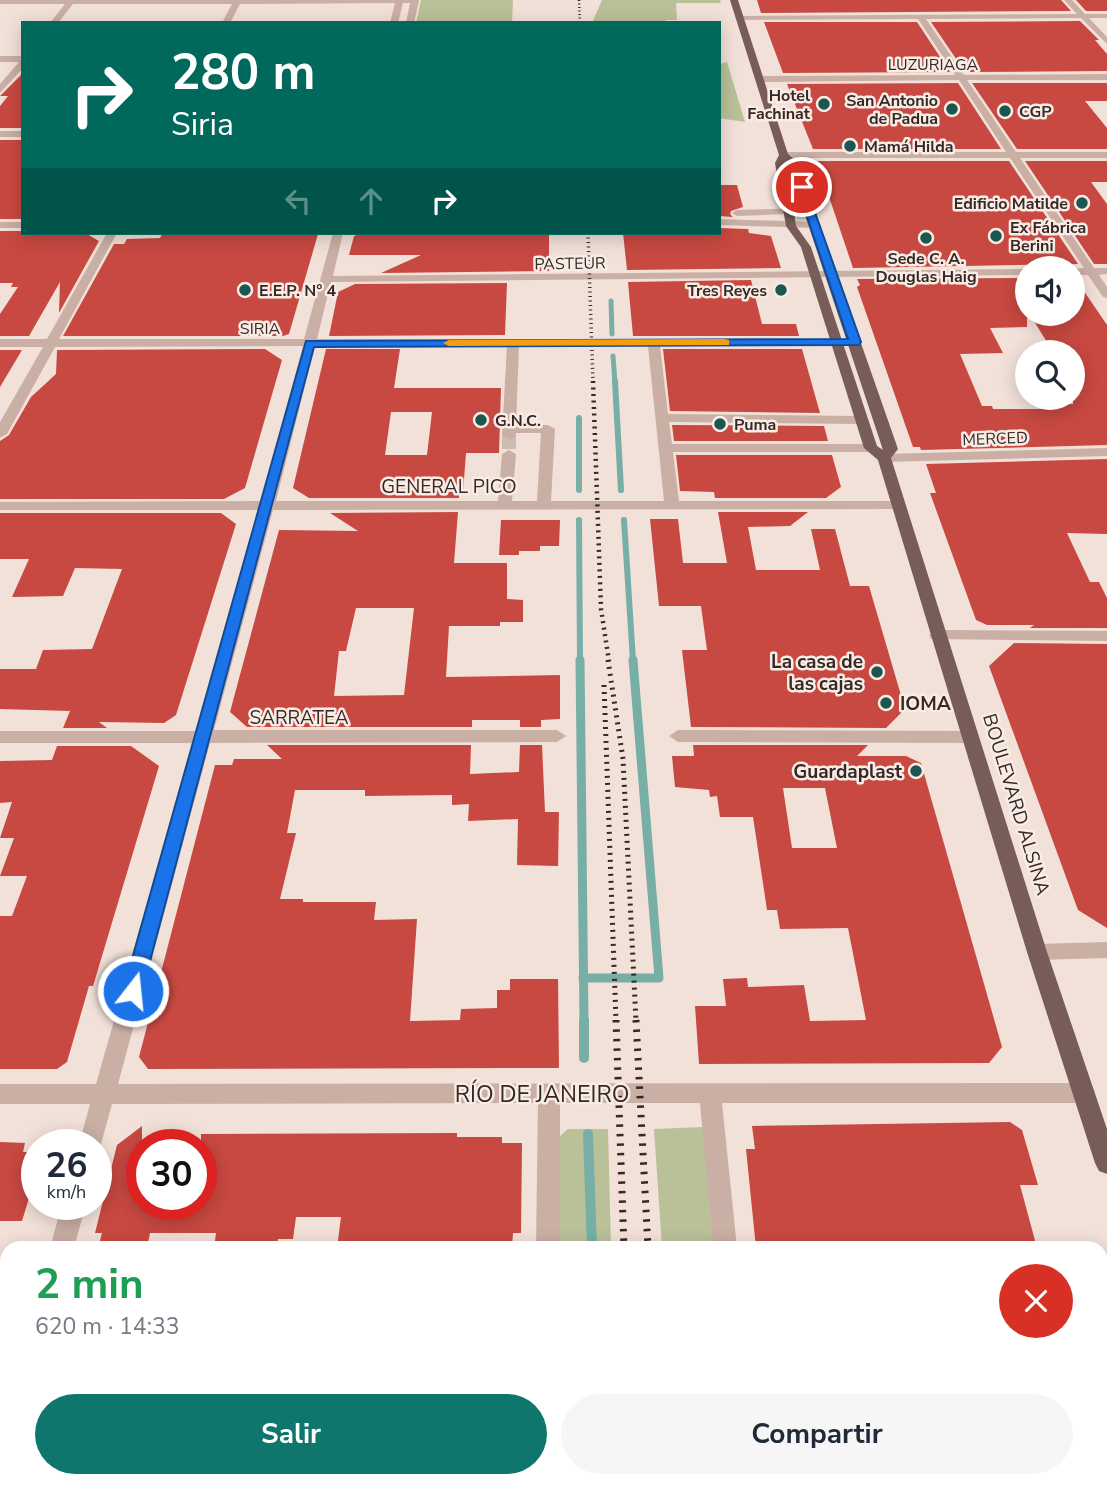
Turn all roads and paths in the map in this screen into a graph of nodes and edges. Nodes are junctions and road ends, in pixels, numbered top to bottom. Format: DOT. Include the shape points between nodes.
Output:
graph roads {
  1 [pos="400,0"];
  2 [pos="734,0"];
  3 [pos="1068,0"];
  4 [pos="71,1"];
  5 [pos="238,1"];
  6 [pos="415,1"];
  7 [pos="0,2"];
  8 [pos="924,15"];
  9 [pos="1107,16"];
  10 [pos="1083,17"];
  11 [pos="739,18"];
  12 [pos="56,21"];
  13 [pos="227,21"];
  14 [pos="395,21"];
  15 [pos="410,21"];
  16 [pos="1107,42"];
  17 [pos="0,59"];
  18 [pos="21,61"];
  19 [pos="21,64"];
  20 [pos="961,78"];
  21 [pos="1107,78"];
  22 [pos="759,79"];
  23 [pos="0,90"];
  24 [pos="0,134"];
  25 [pos="21,134"];
  26 [pos="784,155"];
  27 [pos="1012,155"];
  28 [pos="1107,155"];
  29 [pos="786,210"];
  30 [pos="810,210"];
  31 [pos="721,214"];
  32 [pos="721,222"];
  33 [pos="0,225"];
  34 [pos="21,225"];
  35 [pos="816,225"];
  36 [pos="791,226"];
  37 [pos="111,235"];
  38 [pos="337,235"];
  39 [pos="1107,271"];
  40 [pos="1015,272"];
  41 [pos="1085,272"];
  42 [pos="1090,272"];
  43 [pos="815,275"];
  44 [pos="832,275"];
  45 [pos="326,279"];
  46 [pos="1107,295"];
  47 [pos="837,342"];
  48 [pos="855,342"];
  49 [pos="0,343"];
  50 [pos="50,343"];
  51 [pos="513,343"];
  52 [pos="654,343"];
  53 [pos="310,344"];
  54 [pos="663,418"];
  55 [pos="700,419"];
  56 [pos="791,419"];
  57 [pos="861,419"];
  58 [pos="0,434"];
  59 [pos="666,448"];
  60 [pos="704,448"];
  61 [pos="798,449"];
  62 [pos="871,449"];
  63 [pos="1107,452"];
  64 [pos="509,454"];
  65 [pos="884,458"];
  66 [pos="505,505"];
  67 [pos="673,505"];
  68 [pos="898,505"];
  69 [pos="0,506"];
  70 [pos="544,506"];
  71 [pos="267,507"];
  72 [pos="937,635"];
  73 [pos="1107,636"];
  74 [pos="557,736"];
  75 [pos="678,736"];
  76 [pos="0,737"];
  77 [pos="970,737"];
  78 [pos="203,738"];
  79 [pos="1107,950"];
  80 [pos="1037,952"];
  81 [pos="104,1093"];
  82 [pos="549,1093"];
  83 [pos="1084,1093"];
  84 [pos="0,1094"];
  85 [pos="710,1095"];
  86 [pos="94,1129"];
  87 [pos="1107,1163"];
  88 [pos="70,1220"];
  89 [pos="64,1241"];
  90 [pos="548,1241"];
  91 [pos="723,1241"];
  1 -- 5 [label="street"];
  1 -- 6 [label="street"];
  1 -- 14 [label="street"];
  2 -- 11 [label="main road, BOULEVARD ALSINA"];
  3 -- 10 [label="street"];
  4 -- 5 [label="street"];
  4 -- 7 [label="street"];
  4 -- 12 [label="street"];
  5 -- 13 [label="street"];
  6 -- 15 [label="street"];
  8 -- 10 [label="street"];
  8 -- 11 [label="street"];
  8 -- 20 [label="street"];
  9 -- 10 [label="street"];
  10 -- 16 [label="street"];
  11 -- 22 [label="main road, BOULEVARD ALSINA"];
  17 -- 18 [label="street"];
  19 -- 23 [label="street"];
  20 -- 21 [label="street, LUZURIAGA"];
  20 -- 22 [label="street, LUZURIAGA"];
  20 -- 27 [label="street"];
  22 -- 26 [label="main road, BOULEVARD ALSINA"];
  24 -- 25 [label="street"];
  26 -- 27 [label="street"];
  26 -- 29 [label="main road, BOULEVARD ALSINA" via="780,163"];
  26 -- 30 [label="main road, BOULEVARD ALSINA" via="793,163"];
  27 -- 28 [label="street"];
  27 -- 42 [label="street"];
  29 -- 30 [label="street"];
  29 -- 31 [label="street"];
  29 -- 36 [label="main road, BOULEVARD ALSINA"];
  30 -- 35 [label="main road, BOULEVARD ALSINA"];
  32 -- 36 [label="street"];
  33 -- 34 [label="street"];
  35 -- 36 [label="street"];
  35 -- 44 [label="main road, BOULEVARD ALSINA"];
  36 -- 43 [label="main road, BOULEVARD ALSINA" via="806,247"];
  37 -- 50 [label="street"];
  38 -- 45 [label="street"];
  39 -- 42 [label="street"];
  40 -- 44 [label="street, PASTEUR"];
  41 -- 42 [label="street"];
  42 -- 46 [label="street"];
  43 -- 44 [label="street, PASTEUR"];
  43 -- 45 [label="street, PASTEUR"];
  43 -- 47 [label="main road, BOULEVARD ALSINA"];
  44 -- 48 [label="main road, BOULEVARD ALSINA"];
  45 -- 53 [label="street"];
  47 -- 48 [label="street, SIRIA"];
  47 -- 52 [label="street, SIRIA"];
  47 -- 57 [label="main road, BOULEVARD ALSINA"];
  48 -- 65 [label="main road, BOULEVARD ALSINA" via="891,449"];
  49 -- 50 [label="street, SIRIA"];
  50 -- 53 [label="street, SIRIA"];
  50 -- 58 [label="street"];
  51 -- 52 [label="street, SIRIA"];
  51 -- 53 [label="street, SIRIA"];
  51 -- 70 [label="street" via="510,432 548,429"];
  52 -- 54 [label="street"];
  53 -- 71 [label="street"];
  54 -- 55 [label="street"];
  54 -- 59 [label="street"];
  55 -- 56 [label="street"];
  55 -- 60 [label="street"];
  56 -- 57 [label="street"];
  56 -- 61 [label="street"];
  57 -- 62 [label="main road, BOULEVARD ALSINA"];
  59 -- 60 [label="street"];
  59 -- 67 [label="street"];
  60 -- 61 [label="street"];
  61 -- 62 [label="street"];
  62 -- 65 [label="main road"];
  63 -- 65 [label="street, MERCED"];
  64 -- 66 [label="street"];
  65 -- 68 [label="main road, BOULEVARD ALSINA"];
  66 -- 70 [label="street, GENERAL PICO"];
  66 -- 71 [label="street, GENERAL PICO"];
  67 -- 68 [label="street, GENERAL PICO"];
  67 -- 70 [label="street, GENERAL PICO"];
  68 -- 72 [label="main road, BOULEVARD ALSINA"];
  69 -- 71 [label="street, GENERAL PICO"];
  71 -- 78 [label="street"];
  72 -- 73 [label="street"];
  72 -- 77 [label="main road, BOULEVARD ALSINA"];
  74 -- 78 [label="street, SARRATEA"];
  75 -- 77 [label="street"];
  76 -- 78 [label="street, SARRATEA"];
  77 -- 80 [label="main road, BOULEVARD ALSINA"];
  78 -- 81 [label="street"];
  79 -- 80 [label="street"];
  80 -- 83 [label="main road, BOULEVARD ALSINA"];
  81 -- 82 [label="street, RÍO DE JANEIRO"];
  81 -- 84 [label="street, RÍO DE JANEIRO"];
  81 -- 86 [label="street"];
  82 -- 85 [label="street, RÍO DE JANEIRO"];
  82 -- 90 [label="street"];
  83 -- 85 [label="street, RÍO DE JANEIRO"];
  83 -- 87 [label="main road, BOULEVARD ALSINA"];
  85 -- 91 [label="street"];
  88 -- 89 [label="street"];
}
